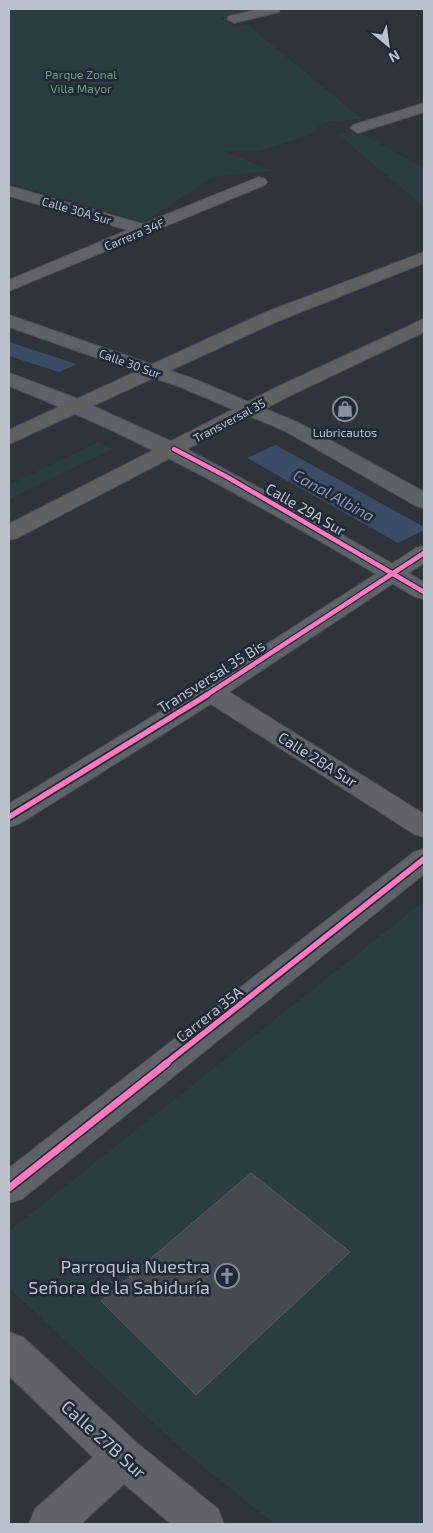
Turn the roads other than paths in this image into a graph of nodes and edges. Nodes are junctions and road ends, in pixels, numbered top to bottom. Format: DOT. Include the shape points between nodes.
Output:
graph roads {
  1 [pos="274,9"];
  2 [pos="234,19"];
  3 [pos="424,108"];
  4 [pos="358,128"];
  5 [pos="259,182"];
  6 [pos="9,191"];
  7 [pos="145,230"];
  8 [pos="424,257"];
  9 [pos="9,286"];
  10 [pos="9,321"];
  11 [pos="424,325"];
  12 [pos="152,370"];
  13 [pos="9,378"];
  14 [pos="76,406"];
  15 [pos="250,409"];
  16 [pos="9,438"];
  17 [pos="174,449"];
  18 [pos="424,501"];
  19 [pos="9,533"];
  20 [pos="409,563"];
  21 [pos="424,592"];
  22 [pos="211,692"];
  23 [pos="9,817"];
  24 [pos="424,827"];
  25 [pos="424,859"];
  26 [pos="9,1188"];
  27 [pos="9,1350"];
  28 [pos="123,1457"];
  29 [pos="50,1524"];
  30 [pos="203,1524"];
  1 -- 2 [label="street"];
  3 -- 4 [label="street"];
  5 -- 7 [label="street, Carrera 34F"];
  6 -- 7 [label="street, Calle 30A Sur"];
  7 -- 9 [label="street, Carrera 34F"];
  8 -- 12 [label="highway" via="271,317"];
  10 -- 12 [label="street, Calle 30 Sur"];
  11 -- 15 [label="highway, Transversal 35"];
  12 -- 14 [label="highway"];
  12 -- 15 [label="street, Calle 30 Sur"];
  13 -- 14 [label="street"];
  14 -- 16 [label="highway"];
  14 -- 17 [label="street"];
  15 -- 17 [label="highway, Transversal 35"];
  15 -- 18 [label="street" via="292,427"];
  17 -- 19 [label="highway, Transversal 35"];
  17 -- 20 [label="street, Calle 29A Sur"];
  20 -- 21 [label="street, Calle 29A Sur"];
  20 -- 22 [label="street, Transversal 35 Bis"];
  22 -- 23 [label="street, Transversal 35 Bis"];
  22 -- 24 [label="street, Calle 28A Sur"];
  25 -- 26 [label="street, Carrera 35A"];
  27 -- 28 [label="street, Calle 27B Sur"];
  28 -- 29 [label="street"];
  28 -- 30 [label="street, Calle 27B Sur"];
}
